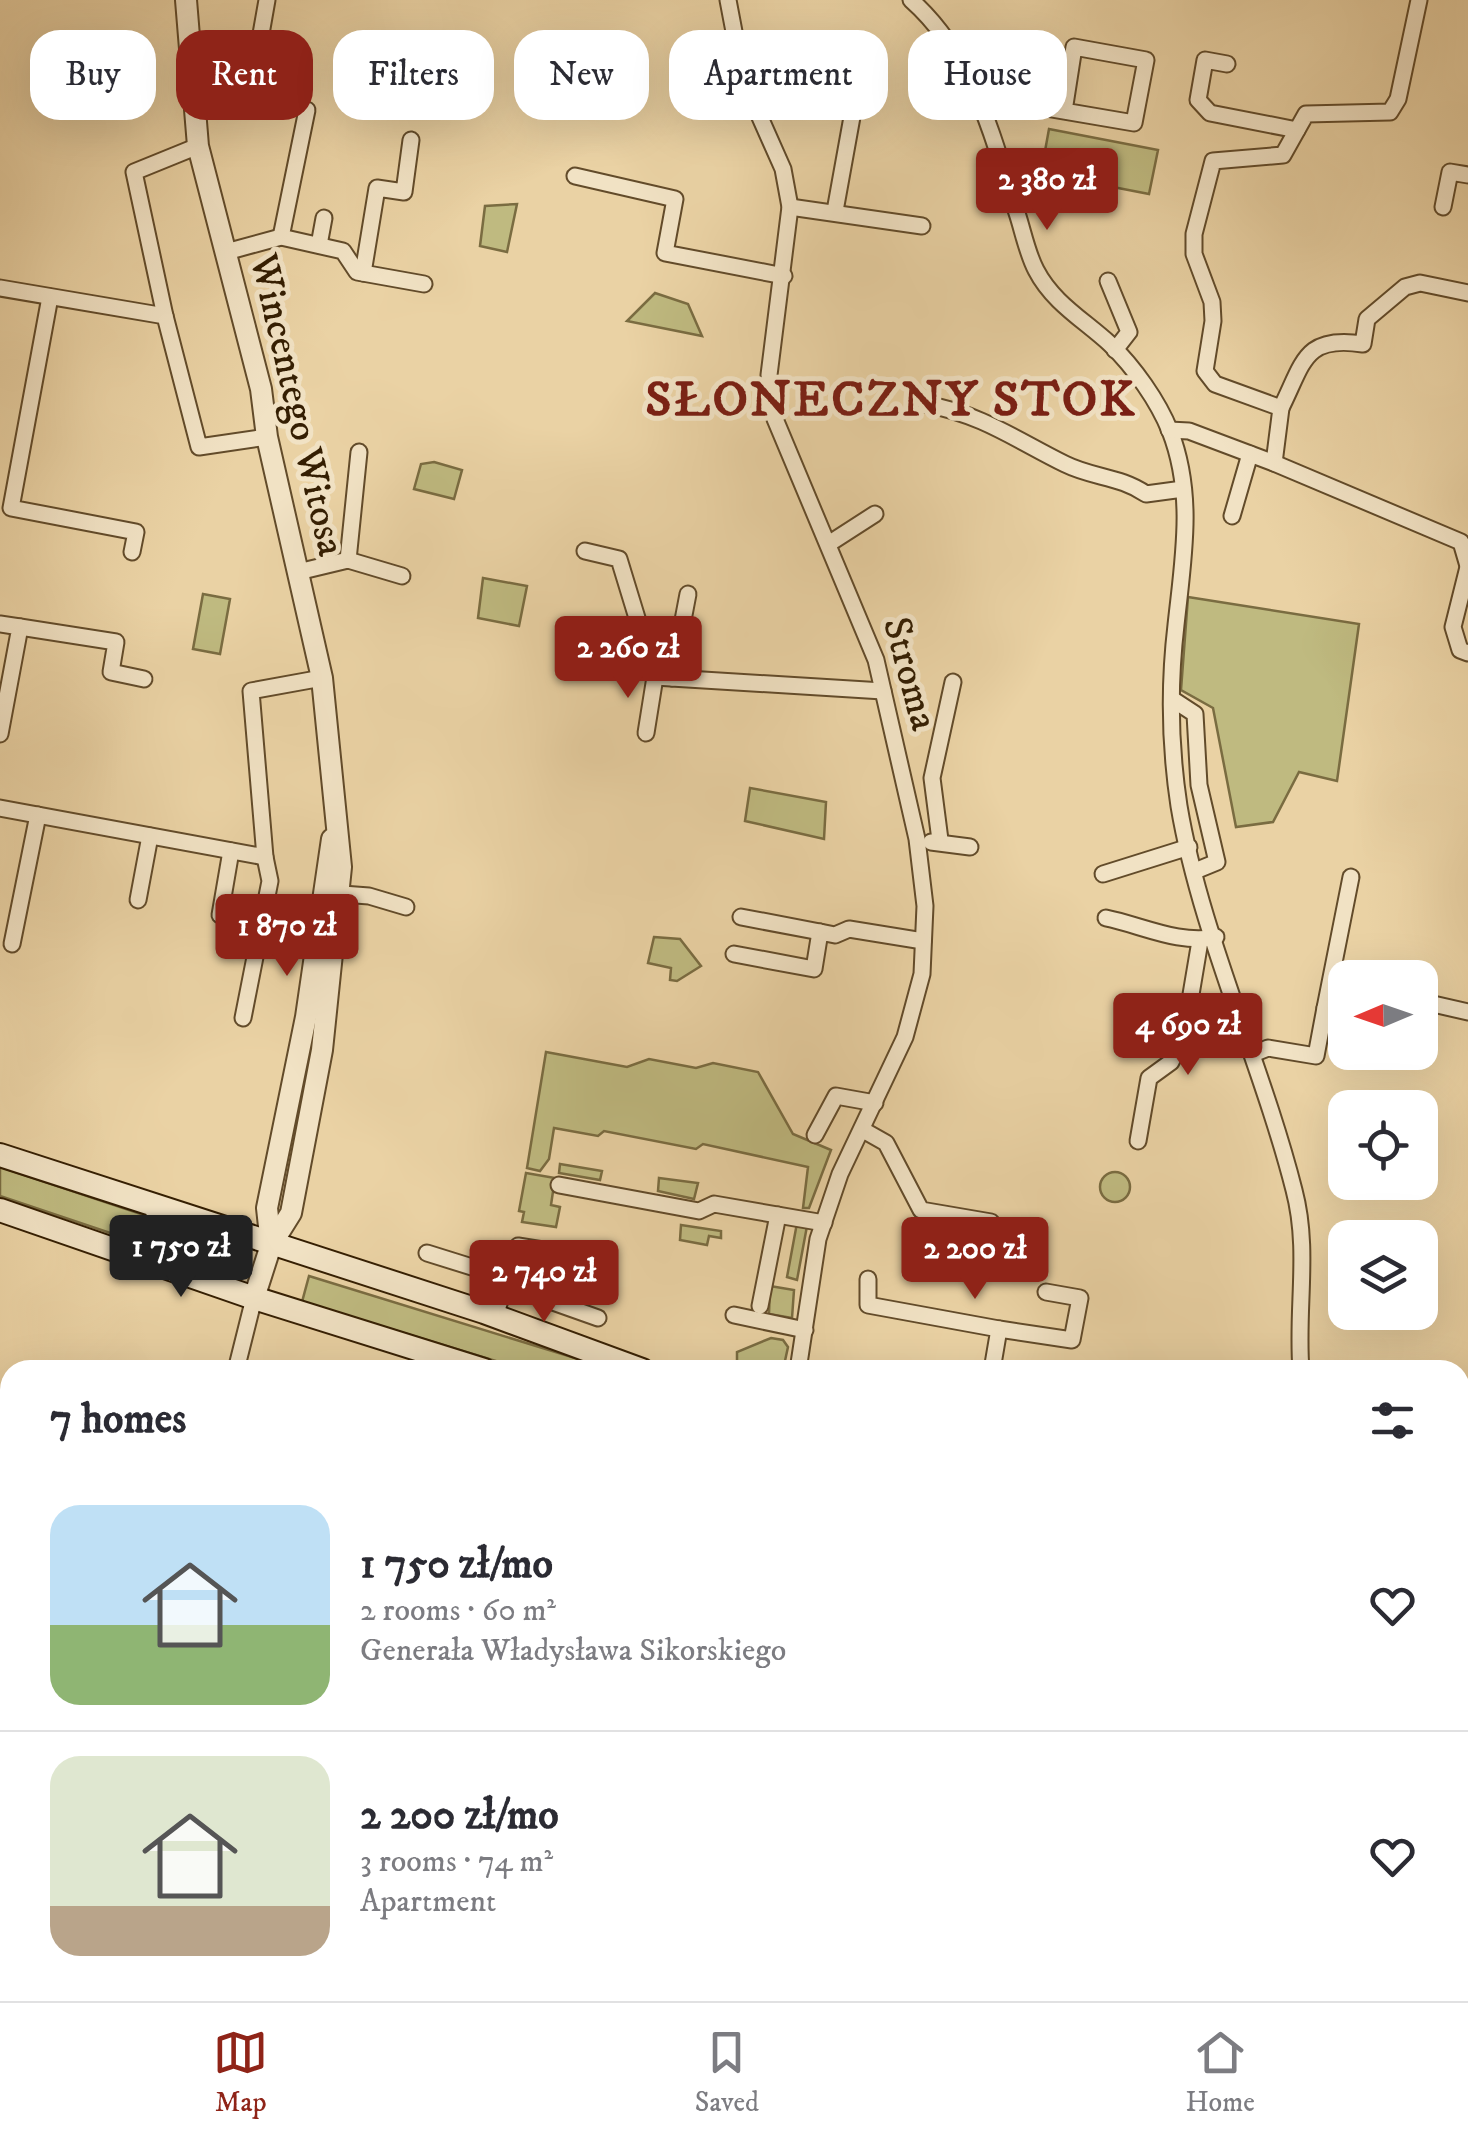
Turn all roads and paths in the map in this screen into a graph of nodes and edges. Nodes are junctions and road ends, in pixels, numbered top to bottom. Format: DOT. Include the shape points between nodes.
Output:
graph roads {
  1 [pos="186,0"];
  2 [pos="267,0"];
  3 [pos="728,0"];
  4 [pos="910,0"];
  5 [pos="1419,0"];
  6 [pos="262,30"];
  7 [pos="937,30"];
  8 [pos="1228,64"];
  9 [pos="1064,111"];
  10 [pos="305,120"];
  11 [pos="851,120"];
  12 [pos="986,120"];
  13 [pos="1297,130"];
  14 [pos="411,140"];
  15 [pos="198,146"];
  16 [pos="575,176"];
  17 [pos="1468,176"];
  18 [pos="790,207"];
  19 [pos="1444,207"];
  20 [pos="835,210"];
  21 [pos="324,218"];
  22 [pos="922,226"];
  23 [pos="281,237"];
  24 [pos="318,245"];
  25 [pos="226,252"];
  26 [pos="364,272"];
  27 [pos="784,276"];
  28 [pos="1108,280"];
  29 [pos="424,284"];
  30 [pos="0,288"];
  31 [pos="1468,292"];
  32 [pos="50,297"];
  33 [pos="165,316"];
  34 [pos="1116,350"];
  35 [pos="928,405"];
  36 [pos="1281,408"];
  37 [pos="1170,430"];
  38 [pos="267,436"];
  39 [pos="359,452"];
  40 [pos="1250,454"];
  41 [pos="1274,463"];
  42 [pos="1184,489"];
  43 [pos="876,514"];
  44 [pos="1232,516"];
  45 [pos="830,543"];
  46 [pos="132,552"];
  47 [pos="585,552"];
  48 [pos="348,560"];
  49 [pos="1468,566"];
  50 [pos="298,572"];
  51 [pos="402,576"];
  52 [pos="688,594"];
  53 [pos="0,624"];
  54 [pos="20,627"];
  55 [pos="1468,654"];
  56 [pos="655,677"];
  57 [pos="322,678"];
  58 [pos="672,678"];
  59 [pos="144,679"];
  60 [pos="953,682"];
  61 [pos="883,691"];
  62 [pos="1172,698"];
  63 [pos="646,733"];
  64 [pos="0,734"];
  65 [pos="0,808"];
  66 [pos="38,814"];
  67 [pos="150,836"];
  68 [pos="940,840"];
  69 [pos="917,845"];
  70 [pos="1189,846"];
  71 [pos="970,847"];
  72 [pos="231,851"];
  73 [pos="265,857"];
  74 [pos="1194,871"];
  75 [pos="1102,874"];
  76 [pos="1351,877"];
  77 [pos="332,893"];
  78 [pos="138,900"];
  79 [pos="406,907"];
  80 [pos="220,914"];
  81 [pos="741,917"];
  82 [pos="1106,918"];
  83 [pos="820,932"];
  84 [pos="1208,939"];
  85 [pos="923,941"];
  86 [pos="12,944"];
  87 [pos="734,954"];
  88 [pos="1438,1006"];
  89 [pos="1325,1008"];
  90 [pos="1328,1008"];
  91 [pos="1468,1012"];
  92 [pos="243,1018"];
  93 [pos="1184,1036"];
  94 [pos="1248,1036"];
  95 [pos="1254,1054"];
  96 [pos="875,1103"];
  97 [pos="863,1130"];
  98 [pos="815,1135"];
  99 [pos="1138,1141"];
  100 [pos="0,1155"];
  101 [pos="559,1185"];
  102 [pos="157,1208"];
  103 [pos="0,1210"];
  104 [pos="778,1215"];
  105 [pos="991,1222"];
  106 [pos="824,1223"];
  107 [pos="270,1245"];
  108 [pos="549,1250"];
  109 [pos="428,1253"];
  110 [pos="124,1254"];
  111 [pos="868,1279"];
  112 [pos="506,1282"];
  113 [pos="1046,1292"];
  114 [pos="254,1298"];
  115 [pos="760,1306"];
  116 [pos="496,1316"];
  117 [pos="734,1316"];
  118 [pos="598,1318"];
  119 [pos="999,1329"];
  120 [pos="805,1330"];
  121 [pos="238,1360"];
  122 [pos="452,1360"];
  123 [pos="615,1360"];
  124 [pos="800,1360"];
  125 [pos="994,1360"];
  126 [pos="1301,1360"];
  1 -- 15 [label="street, Wincentego Witosa"];
  2 -- 6 [label="street"];
  3 -- 18 [label="street, Stroma" via="740,70 783,169"];
  4 -- 7 [label="street"];
  5 -- 13 [label="street" via="1390,112 1306,114"];
  8 -- 13 [label="street" via="1205,60 1198,100 1210,114"];
  9 -- 9 [label="street" via="1074,48 1146,60 1134,123"];
  10 -- 23 [label="street"];
  11 -- 20 [label="street"];
  12 -- 34 [label="street" via="1035,269 1056,300"];
  13 -- 36 [label="street" via="1283,155 1212,161 1194,234 1194,254 1212,302 1205,371 1215,384"];
  14 -- 26 [label="street" via="404,192 376,188"];
  15 -- 25 [label="street, Wincentego Witosa"];
  15 -- 33 [label="street" via="134,172"];
  16 -- 27 [label="street" via="675,199 665,253"];
  17 -- 19 [label="street" via="1450,172"];
  18 -- 20 [label="street"];
  18 -- 27 [label="street, Stroma"];
  20 -- 22 [label="street"];
  21 -- 24 [label="street"];
  23 -- 24 [label="street"];
  23 -- 25 [label="street"];
  24 -- 26 [label="street" via="343,251"];
  25 -- 38 [label="street, Wincentego Witosa"];
  26 -- 29 [label="street"];
  27 -- 45 [label="street, Stroma" via="771,398"];
  28 -- 34 [label="street" via="1129,332"];
  30 -- 32 [label="street"];
  31 -- 36 [label="street" via="1416,283 1392,295 1367,319 1363,344 1321,343 1304,361"];
  32 -- 33 [label="street"];
  32 -- 46 [label="street" via="11,508 136,532"];
  33 -- 38 [label="street" via="199,447"];
  34 -- 37 [label="street"];
  35 -- 42 [label="street" via="960,410 1069,466 1126,479 1146,494"];
  36 -- 41 [label="street"];
  37 -- 40 [label="street" via="1189,430"];
  37 -- 42 [label="street"];
  38 -- 50 [label="street, Wincentego Witosa"];
  39 -- 48 [label="street"];
  40 -- 41 [label="street"];
  40 -- 44 [label="street"];
  41 -- 49 [label="street" via="1461,542"];
  42 -- 62 [label="street" via="1186,546"];
  43 -- 45 [label="street"];
  45 -- 61 [label="street, Stroma"];
  47 -- 56 [label="street" via="619,560"];
  48 -- 50 [label="street"];
  48 -- 51 [label="street"];
  49 -- 55 [label="street" via="1453,627 1460,650"];
  50 -- 57 [label="street, Wincentego Witosa"];
  52 -- 58 [label="street"];
  53 -- 54 [label="street"];
  54 -- 59 [label="street" via="116,642 111,672"];
  54 -- 64 [label="street"];
  56 -- 58 [label="street"];
  56 -- 63 [label="street"];
  57 -- 73 [label="street" via="251,692"];
  57 -- 77 [label="street, Wincentego Witosa" via="334,827"];
  58 -- 61 [label="street"];
  60 -- 68 [label="street" via="932,778"];
  61 -- 69 [label="street, Stroma"];
  62 -- 70 [label="street"];
  62 -- 74 [label="street" via="1195,714 1199,785 1216,862"];
  65 -- 66 [label="street"];
  66 -- 67 [label="street"];
  66 -- 86 [label="street"];
  67 -- 72 [label="street"];
  67 -- 78 [label="street"];
  68 -- 69 [label="street"];
  68 -- 71 [label="street"];
  69 -- 85 [label="street, Stroma"];
  70 -- 74 [label="street"];
  70 -- 75 [label="street"];
  72 -- 73 [label="street"];
  72 -- 80 [label="street"];
  73 -- 92 [label="street" via="270,881"];
  74 -- 84 [label="street"];
  76 -- 89 [label="street"];
  77 -- 79 [label="street"];
  77 -- 107 [label="street, Wincentego Witosa" via="267,1208"];
  81 -- 83 [label="street"];
  82 -- 84 [label="street"];
  83 -- 85 [label="street" via="849,929"];
  83 -- 87 [label="street" via="814,969"];
  84 -- 93 [label="street"];
  84 -- 94 [label="street"];
  85 -- 96 [label="street, Stroma" via="906,1038"];
  88 -- 91 [label="street"];
  89 -- 90 [label="street"];
  89 -- 95 [label="street" via="1316,1056 1268,1048"];
  93 -- 94 [label="street"];
  93 -- 99 [label="street" via="1171,1062 1149,1078"];
  94 -- 95 [label="street"];
  95 -- 126 [label="street" via="1295,1192 1304,1262"];
  96 -- 97 [label="street, Stroma"];
  96 -- 98 [label="street" via="836,1096"];
  97 -- 105 [label="street" via="886,1144 921,1210"];
  97 -- 106 [label="street, Stroma"];
  100 -- 102 [label="main road"];
  101 -- 104 [label="street" via="699,1211 714,1204"];
  102 -- 107 [label="main road"];
  102 -- 110 [label="main road" via="152,1240"];
  103 -- 110 [label="main road"];
  104 -- 106 [label="street"];
  104 -- 115 [label="street"];
  106 -- 120 [label="street, Stroma"];
  107 -- 114 [label="street, Wincentego Witosa"];
  107 -- 116 [label="main road"];
  108 -- 112 [label="street" via="518,1246"];
  109 -- 112 [label="street"];
  110 -- 114 [label="main road"];
  111 -- 119 [label="street" via="868,1305"];
  112 -- 116 [label="street"];
  112 -- 118 [label="street"];
  113 -- 119 [label="street" via="1080,1298 1072,1340"];
  114 -- 121 [label="street"];
  114 -- 122 [label="main road"];
  116 -- 123 [label="main road"];
  117 -- 120 [label="street"];
  119 -- 125 [label="street"];
  120 -- 124 [label="street, Stroma"];
}
